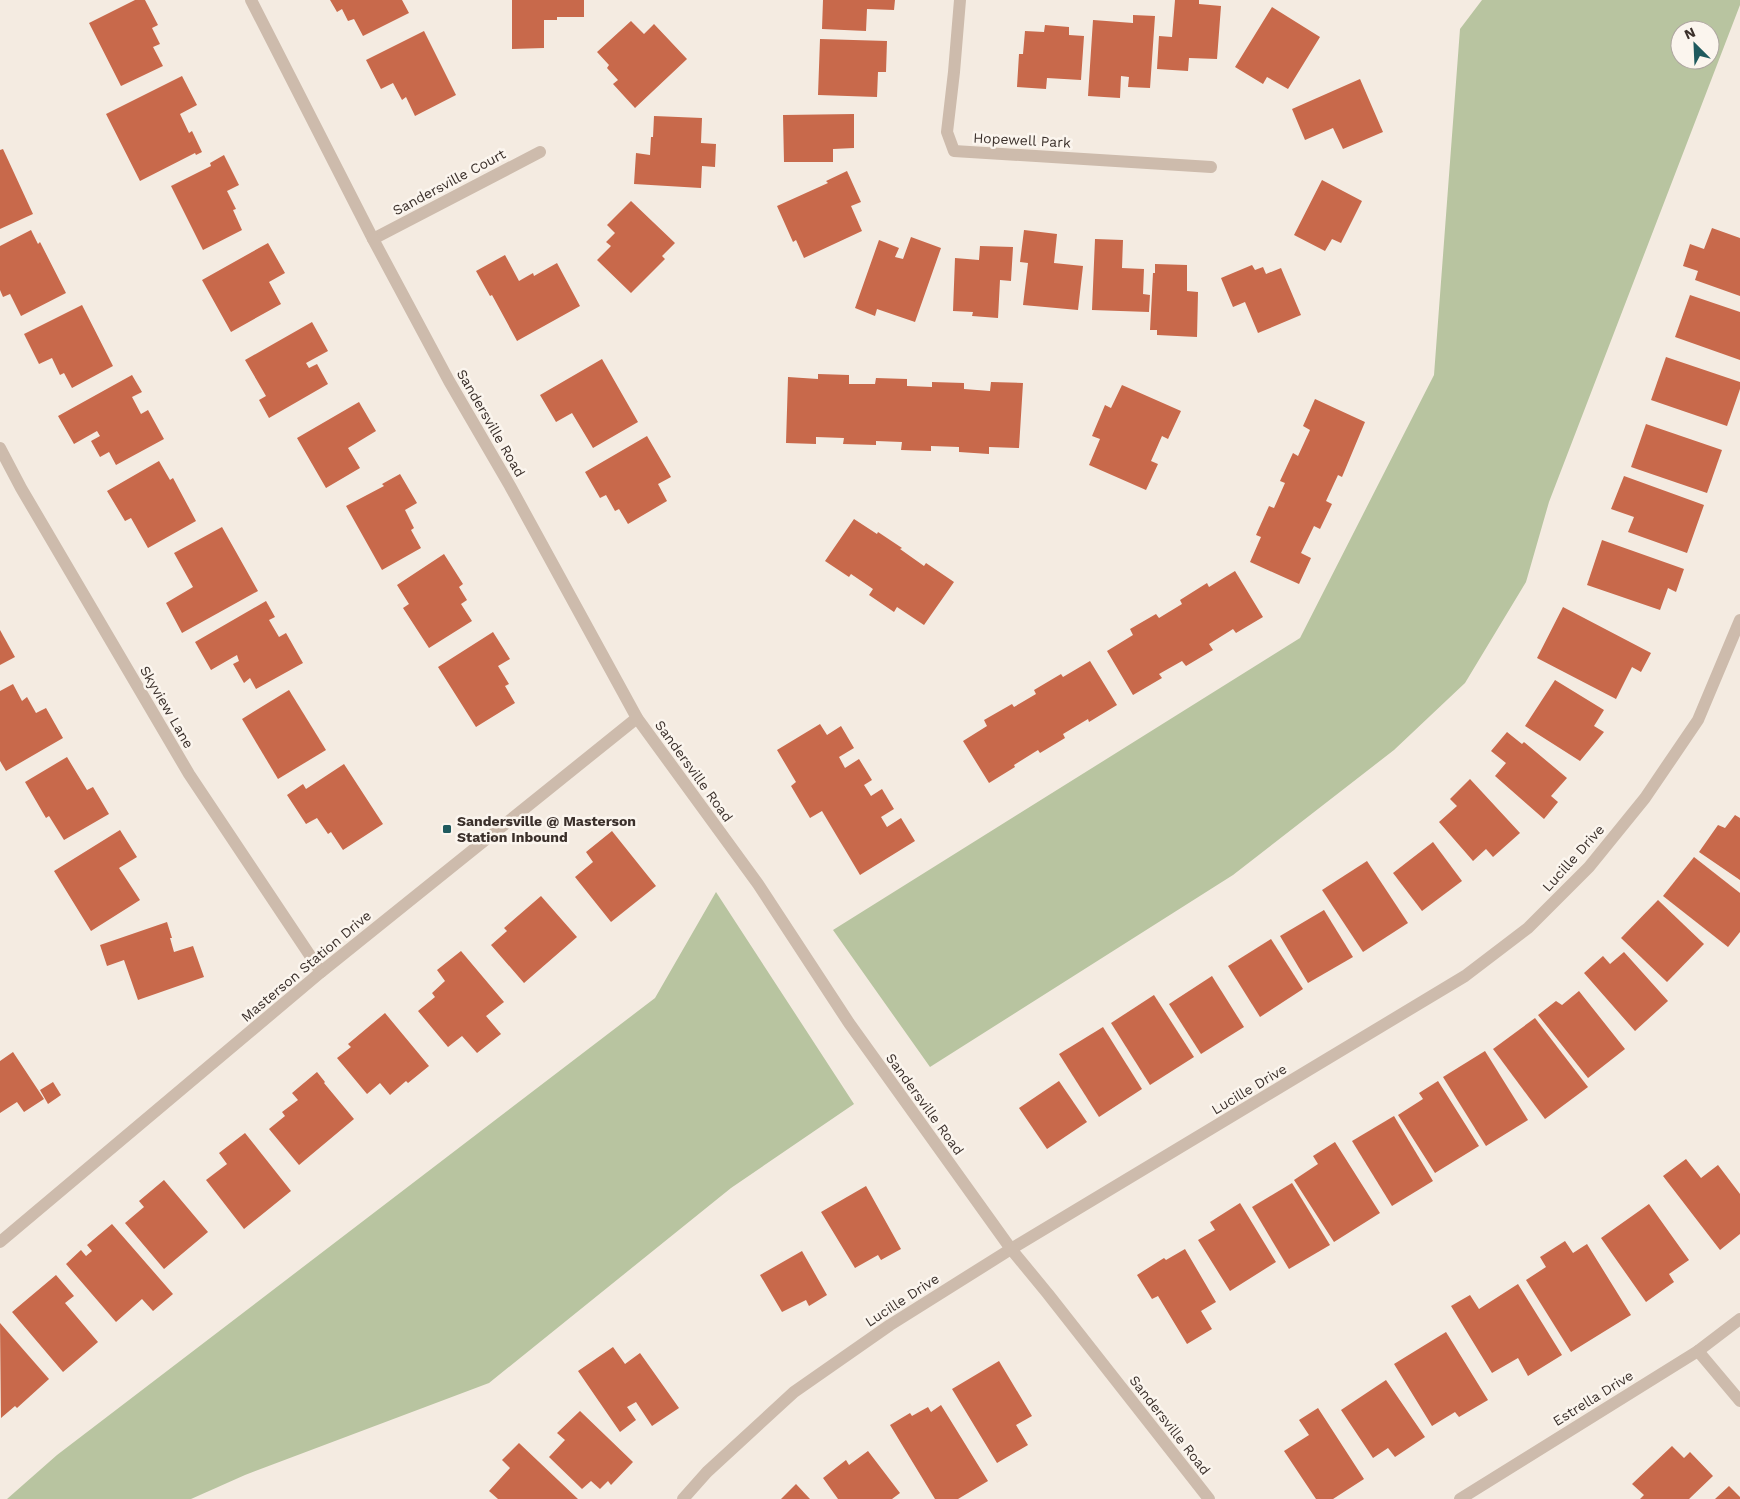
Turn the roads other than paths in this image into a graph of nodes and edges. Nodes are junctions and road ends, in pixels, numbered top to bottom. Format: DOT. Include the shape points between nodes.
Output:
graph roads {
  1 [pos="251,0"];
  2 [pos="960,0"];
  3 [pos="540,152"];
  4 [pos="1211,167"];
  5 [pos="372,239"];
  6 [pos="0,448"];
  7 [pos="1740,620"];
  8 [pos="637,718"];
  9 [pos="321,972"];
  10 [pos="0,1242"];
  11 [pos="1011,1249"];
  12 [pos="1740,1319"];
  13 [pos="1698,1350"];
  14 [pos="1740,1400"];
  15 [pos="683,1499"];
  16 [pos="1209,1499"];
  17 [pos="1460,1499"];
  1 -- 5 [label="street, Sandersville Road"];
  2 -- 4 [label="street, Hopewell Park" via="947,132 954,151"];
  3 -- 5 [label="street, Sandersville Court"];
  5 -- 8 [label="street, Sandersville Road"];
  6 -- 9 [label="street, Skyview Lane" via="188,774"];
  7 -- 11 [label="street, Lucille Drive" via="1698,720 1645,798 1589,867 1528,928 1465,976"];
  8 -- 9 [label="street, Masterson Station Drive"];
  8 -- 11 [label="street, Sandersville Road" via="758,884 849,1023"];
  9 -- 10 [label="street, Masterson Station Drive"];
  11 -- 15 [label="street, Lucille Drive" via="890,1325 794,1392 707,1472"];
  11 -- 16 [label="street, Sandersville Road"];
  12 -- 13 [label="street, Estrella Drive"];
  13 -- 14 [label="street"];
  13 -- 17 [label="street, Estrella Drive"];
}
